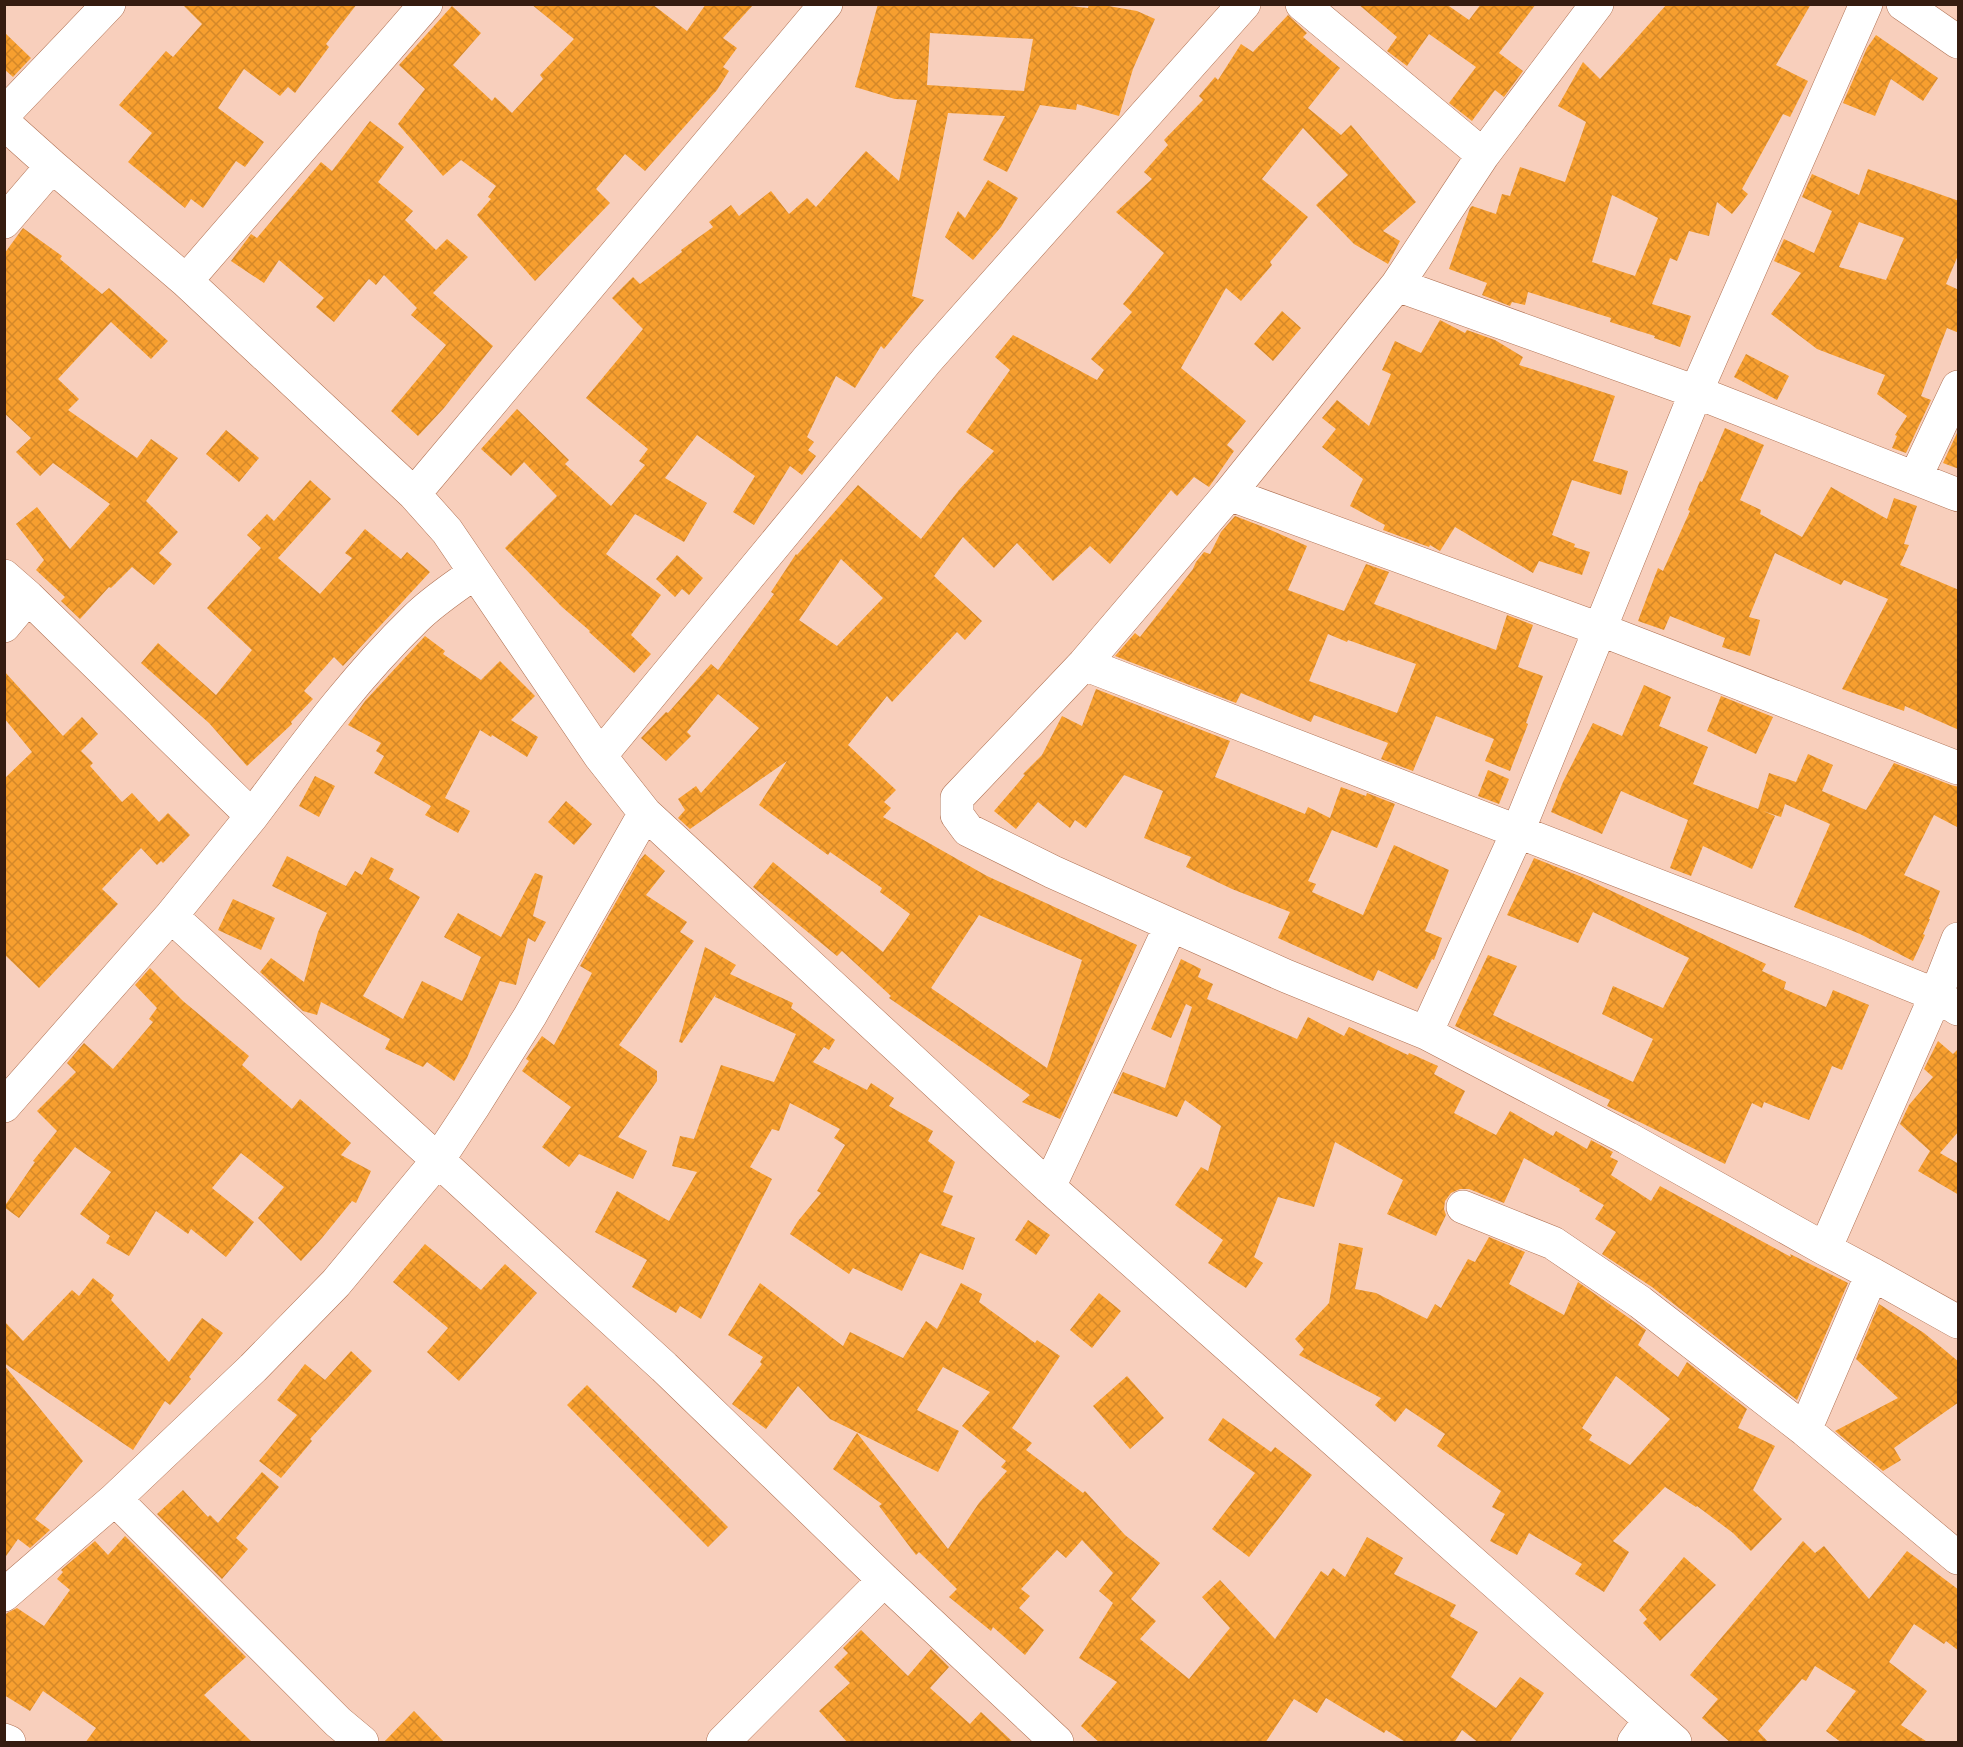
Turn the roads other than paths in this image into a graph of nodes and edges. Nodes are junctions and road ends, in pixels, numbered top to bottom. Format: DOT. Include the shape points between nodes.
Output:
graph roads {
  1 [pos="109,4"];
  2 [pos="426,4"];
  3 [pos="826,4"];
  4 [pos="1244,4"];
  5 [pos="1302,4"];
  6 [pos="1597,4"];
  7 [pos="1866,4"];
  8 [pos="1916,8"];
  9 [pos="1959,42"];
  10 [pos="4,114"];
  11 [pos="4,123"];
  12 [pos="1484,155"];
  13 [pos="52,166"];
  14 [pos="4,222"];
  15 [pos="186,281"];
  16 [pos="1397,285"];
  17 [pos="1959,387"];
  18 [pos="1696,392"];
  19 [pos="1915,478"];
  20 [pos="414,494"];
  21 [pos="1229,494"];
  22 [pos="1959,495"];
  23 [pos="474,573"];
  24 [pos="16,586"];
  25 [pos="4,626"];
  26 [pos="1599,629"];
  27 [pos="1084,664"];
  28 [pos="600,756"];
  29 [pos="1959,768"];
  30 [pos="645,813"];
  31 [pos="252,816"];
  32 [pos="1518,831"];
  33 [pos="171,916"];
  34 [pos="1172,925"];
  35 [pos="1959,939"];
  36 [pos="1947,1002"];
  37 [pos="1426,1033"];
  38 [pos="4,1106"];
  39 [pos="438,1160"];
  40 [pos="1049,1187"];
  41 [pos="1463,1208"];
  42 [pos="1825,1250"];
  43 [pos="1872,1274"];
  44 [pos="1959,1322"];
  45 [pos="1805,1430"];
  46 [pos="115,1499"];
  47 [pos="1959,1558"];
  48 [pos="884,1580"];
  49 [pos="4,1595"];
  50 [pos="1642,1731"];
  51 [pos="4,1740"];
  52 [pos="9,1743"];
  53 [pos="362,1743"];
  54 [pos="723,1743"];
  55 [pos="1057,1743"];
  56 [pos="1675,1743"];
  1 -- 10 [label="street"];
  2 -- 15 [label="street"];
  3 -- 20 [label="street"];
  4 -- 28 [label="street" via="927,360"];
  5 -- 12 [label="street"];
  6 -- 12 [label="street"];
  7 -- 18 [label="street"];
  8 -- 9 [label="street"];
  11 -- 13 [label="street"];
  12 -- 16 [label="street"];
  13 -- 14 [label="street"];
  13 -- 15 [label="street"];
  15 -- 20 [label="street"];
  16 -- 18 [label="street"];
  16 -- 21 [label="street"];
  17 -- 19 [label="street"];
  18 -- 19 [label="street"];
  18 -- 26 [label="street"];
  19 -- 22 [label="street"];
  20 -- 23 [label="street" via="447,531"];
  21 -- 26 [label="street"];
  21 -- 27 [label="street"];
  23 -- 28 [label="street"];
  23 -- 31 [label="street" via="417,616 366,670"];
  24 -- 25 [label="street"];
  24 -- 31 [label="street"];
  26 -- 29 [label="street"];
  26 -- 32 [label="street"];
  27 -- 32 [label="street"];
  27 -- 34 [label="street" via="957,798 957,815 968,830"];
  28 -- 30 [label="street"];
  30 -- 39 [label="street" via="530,1016"];
  30 -- 40 [label="street"];
  31 -- 33 [label="street"];
  32 -- 36 [label="street"];
  32 -- 37 [label="street"];
  33 -- 38 [label="street"];
  33 -- 39 [label="street"];
  34 -- 37 [label="street"];
  34 -- 40 [label="street"];
  35 -- 36 [label="street"];
  36 -- 42 [label="street"];
  37 -- 42 [label="street" via="1627,1138"];
  39 -- 46 [label="street" via="336,1283"];
  39 -- 48 [label="street" via="664,1367"];
  40 -- 50 [label="street"];
  41 -- 45 [label="street" via="1567,1250"];
  42 -- 43 [label="street"];
  43 -- 44 [label="street"];
  43 -- 45 [label="street"];
  45 -- 47 [label="street"];
  46 -- 49 [label="street"];
  46 -- 53 [label="street"];
  48 -- 54 [label="street"];
  48 -- 55 [label="street"];
  50 -- 56 [label="street"];
  51 -- 52 [label="street"];
}
